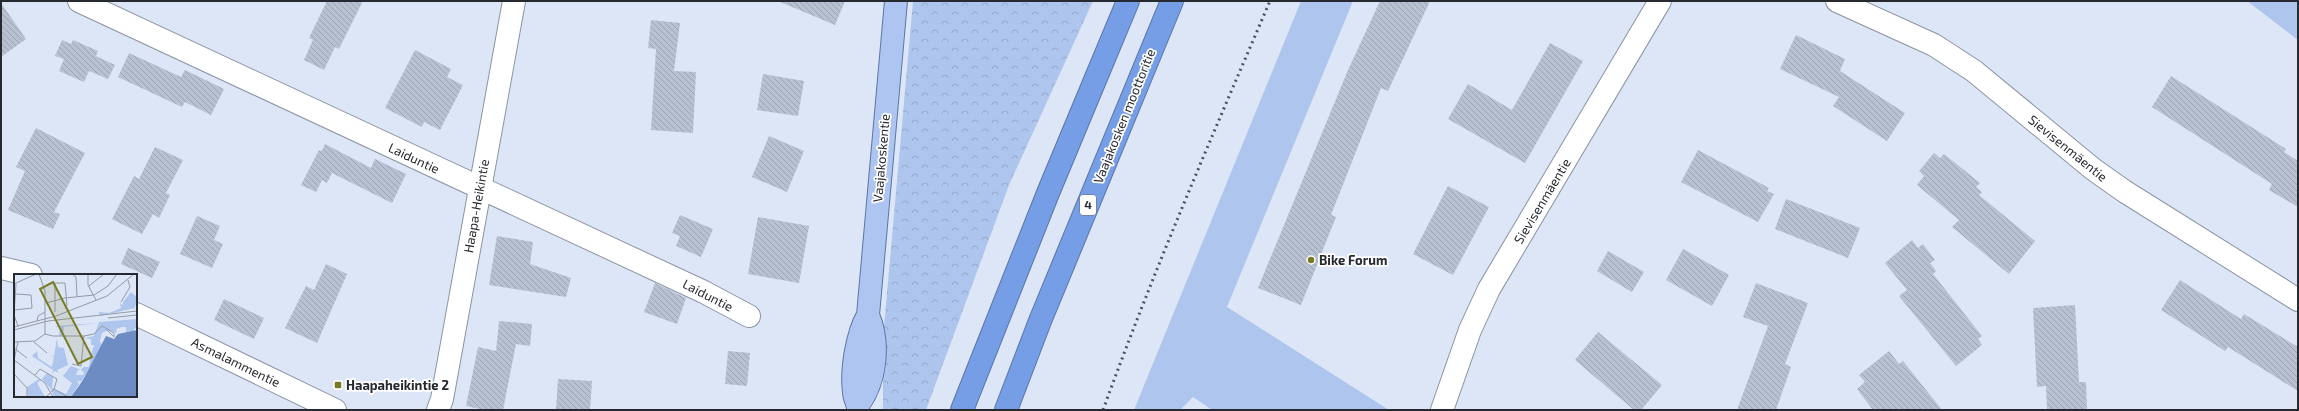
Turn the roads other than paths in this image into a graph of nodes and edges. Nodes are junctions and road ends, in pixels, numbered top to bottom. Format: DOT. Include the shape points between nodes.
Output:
graph roads {
  1 [pos="79,1"];
  2 [pos="514,1"];
  3 [pos="896,1"];
  4 [pos="1128,1"];
  5 [pos="1172,1"];
  6 [pos="1660,1"];
  7 [pos="1837,1"];
  8 [pos="479,188"];
  9 [pos="1,268"];
  10 [pos="27,274"];
  11 [pos="2298,300"];
  12 [pos="137,314"];
  13 [pos="749,316"];
  14 [pos="858,408"];
  15 [pos="335,410"];
  16 [pos="438,410"];
  17 [pos="962,410"];
  18 [pos="1006,410"];
  19 [pos="1442,410"];
  1 -- 8 [label="street, Laiduntie"];
  2 -- 8 [label="street, Haapa-Heikintie"];
  3 -- 14 [label="main road, Vaajakoskentie" via="868,315 874,328 875,359 866,394"];
  4 -- 17 [label="highway"];
  5 -- 18 [label="highway, Vaajakosken moottoritie / 4"];
  6 -- 19 [label="street, Sievisenmäentie" via="1489,289 1470,330"];
  7 -- 11 [label="street, Sievisenmäentie" via="1934,45 1974,71 2093,169 2124,191"];
  8 -- 13 [label="street, Laiduntie" via="697,289"];
  8 -- 16 [label="street, Haapa-Heikintie"];
  9 -- 10 [label="street"];
  12 -- 15 [label="street, Asmalammentie"];
}
